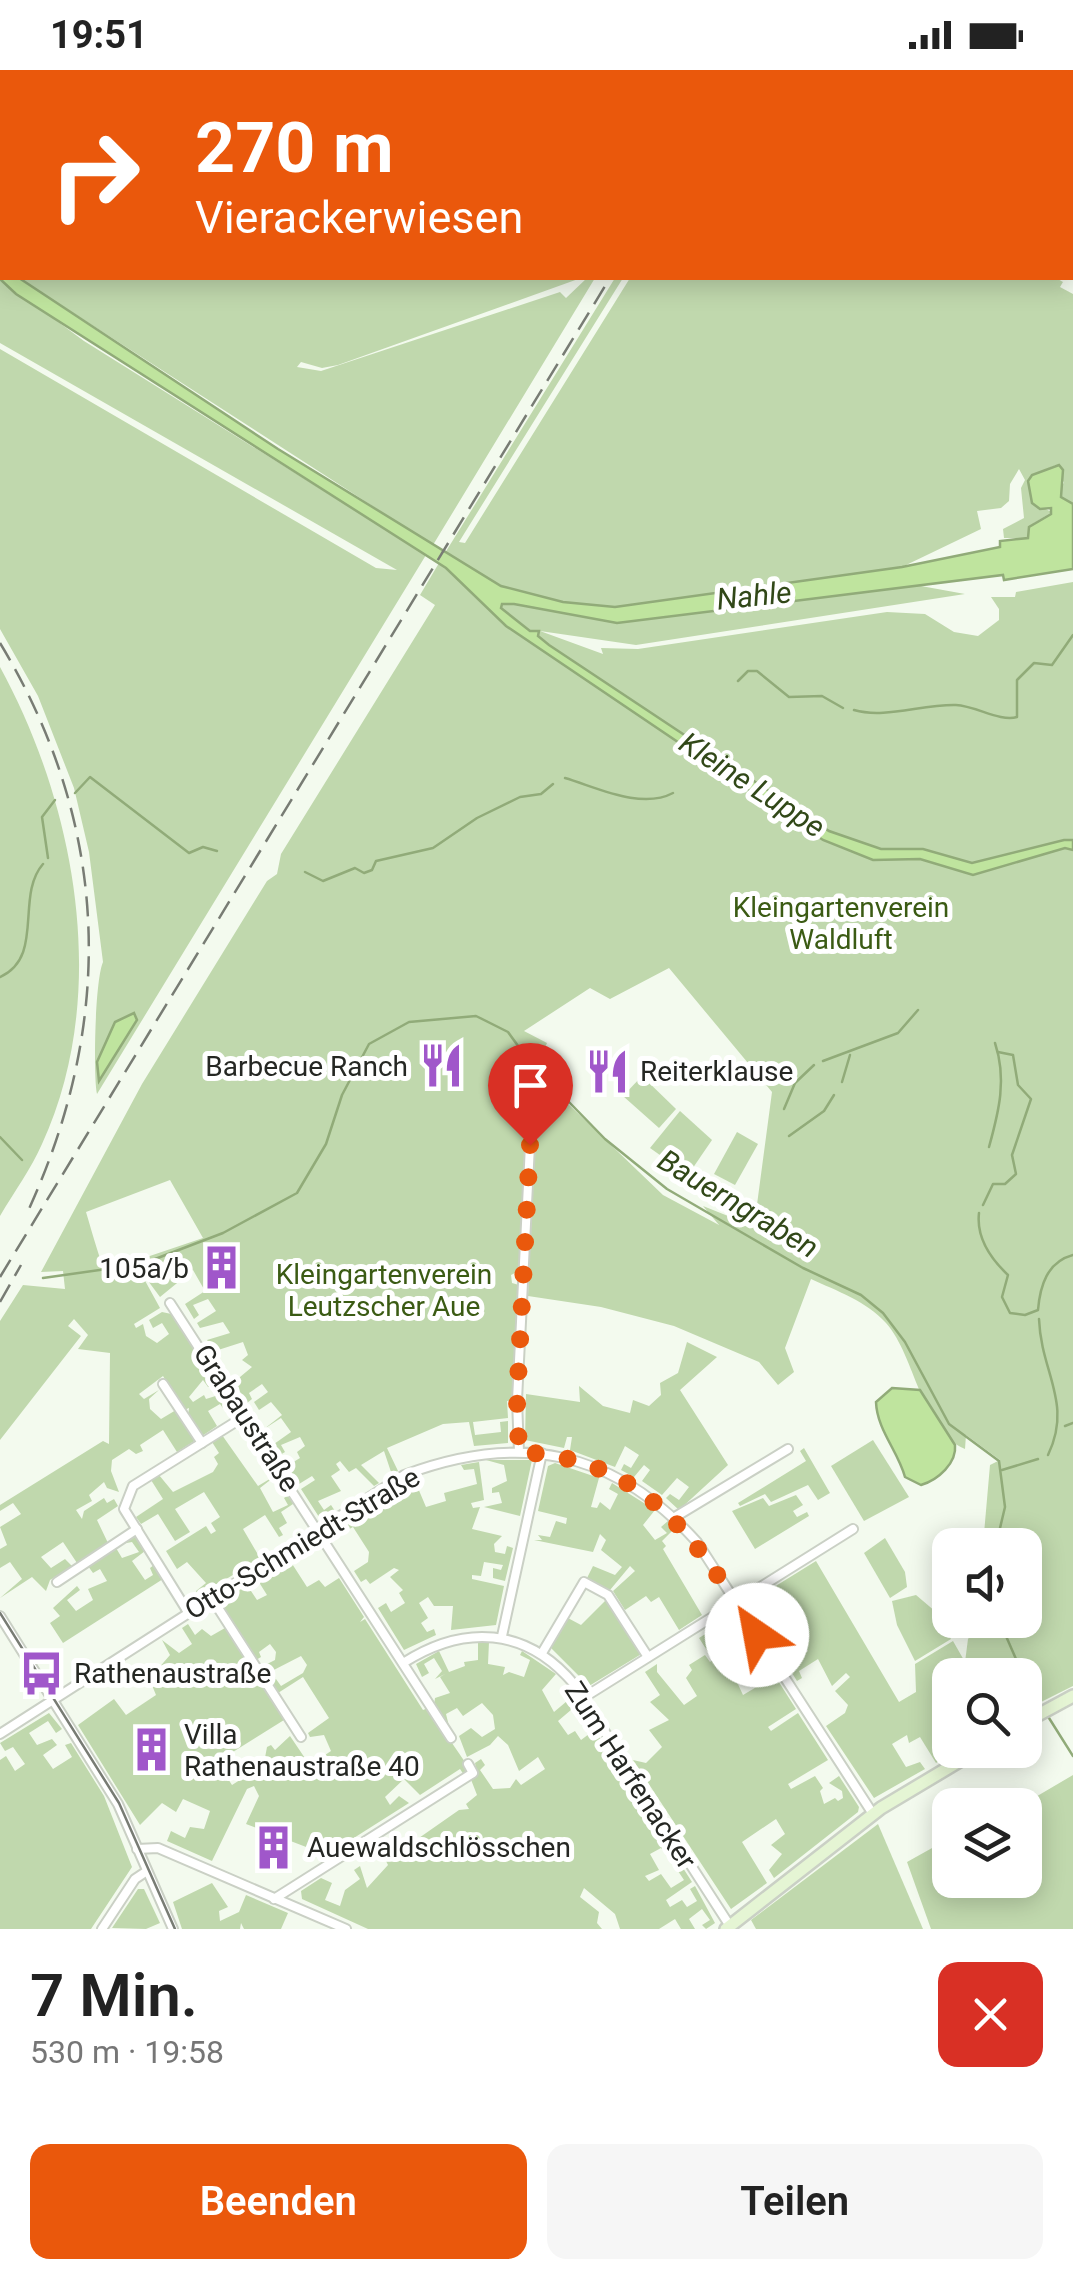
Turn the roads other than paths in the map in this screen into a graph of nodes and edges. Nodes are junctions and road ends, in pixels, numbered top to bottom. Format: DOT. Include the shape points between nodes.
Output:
graph roads {
  1 [pos="534,1067"];
  2 [pos="170,1303"];
  3 [pos="164,1384"];
  4 [pos="246,1416"];
  5 [pos="202,1444"];
  6 [pos="788,1449"];
  7 [pos="519,1452"];
  8 [pos="542,1453"];
  9 [pos="674,1517"];
  10 [pos="136,1529"];
  11 [pos="853,1529"];
  12 [pos="319,1530"];
  13 [pos="56,1582"];
  14 [pos="212,1597"];
  15 [pos="736,1602"];
  16 [pos="188,1612"];
  17 [pos="0,1616"];
  18 [pos="502,1636"];
  19 [pos="542,1653"];
  20 [pos="648,1656"];
  21 [pos="403,1663"];
  22 [pos="1073,1696"];
  23 [pos="583,1698"];
  24 [pos="54,1701"];
  25 [pos="1042,1713"];
  26 [pos="0,1734"];
  27 [pos="301,1737"];
  28 [pos="451,1738"];
  29 [pos="468,1764"];
  30 [pos="948,1768"];
  31 [pos="873,1814"];
  32 [pos="138,1849"];
  33 [pos="147,1870"];
  34 [pos="274,1898"];
  35 [pos="728,1928"];
  36 [pos="102,1929"];
  37 [pos="173,1929"];
  38 [pos="346,1929"];
  1 -- 7 [label="street"];
  2 -- 4 [label="street, Grabaustraße"];
  3 -- 5 [label="street"];
  4 -- 5 [label="street"];
  4 -- 12 [label="street, Grabaustraße"];
  5 -- 10 [label="street" via="133,1486 124,1509"];
  6 -- 9 [label="street"];
  7 -- 8 [label="street, Otto-Schmiedt-Straße"];
  7 -- 12 [label="street, Otto-Schmiedt-Straße" via="446,1459 404,1476"];
  8 -- 9 [label="street, Otto-Schmiedt-Straße" via="622,1479"];
  8 -- 18 [label="street"];
  9 -- 15 [label="street, Otto-Schmiedt-Straße"];
  10 -- 13 [label="street"];
  10 -- 16 [label="street"];
  11 -- 15 [label="street"];
  12 -- 14 [label="street, Otto-Schmiedt-Straße"];
  12 -- 21 [label="street, Grabaustraße"];
  14 -- 16 [label="street, Otto-Schmiedt-Straße"];
  14 -- 27 [label="street"];
  15 -- 20 [label="street"];
  15 -- 31 [label="street, Otto-Schmiedt-Straße"];
  16 -- 24 [label="street, Otto-Schmiedt-Straße"];
  17 -- 24 [label="street"];
  18 -- 19 [label="street, Zum Harfenacker"];
  18 -- 21 [label="street, Zum Harfenacker" via="448,1640"];
  19 -- 20 [label="street" via="584,1582 608,1595"];
  19 -- 23 [label="street, Zum Harfenacker"];
  20 -- 23 [label="street"];
  21 -- 28 [label="street, Grabaustraße"];
  22 -- 25 [label="main road"];
  23 -- 35 [label="street, Zum Harfenacker"];
  24 -- 26 [label="street, Otto-Schmiedt-Straße"];
  24 -- 32 [label="street"];
  29 -- 34 [label="street" via="473,1772"];
  30 -- 31 [label="main road"];
  31 -- 35 [label="main road"];
  32 -- 33 [label="street"];
  32 -- 34 [label="street" via="158,1848"];
  33 -- 36 [label="street"];
  33 -- 37 [label="street"];
  34 -- 38 [label="street"];
}
